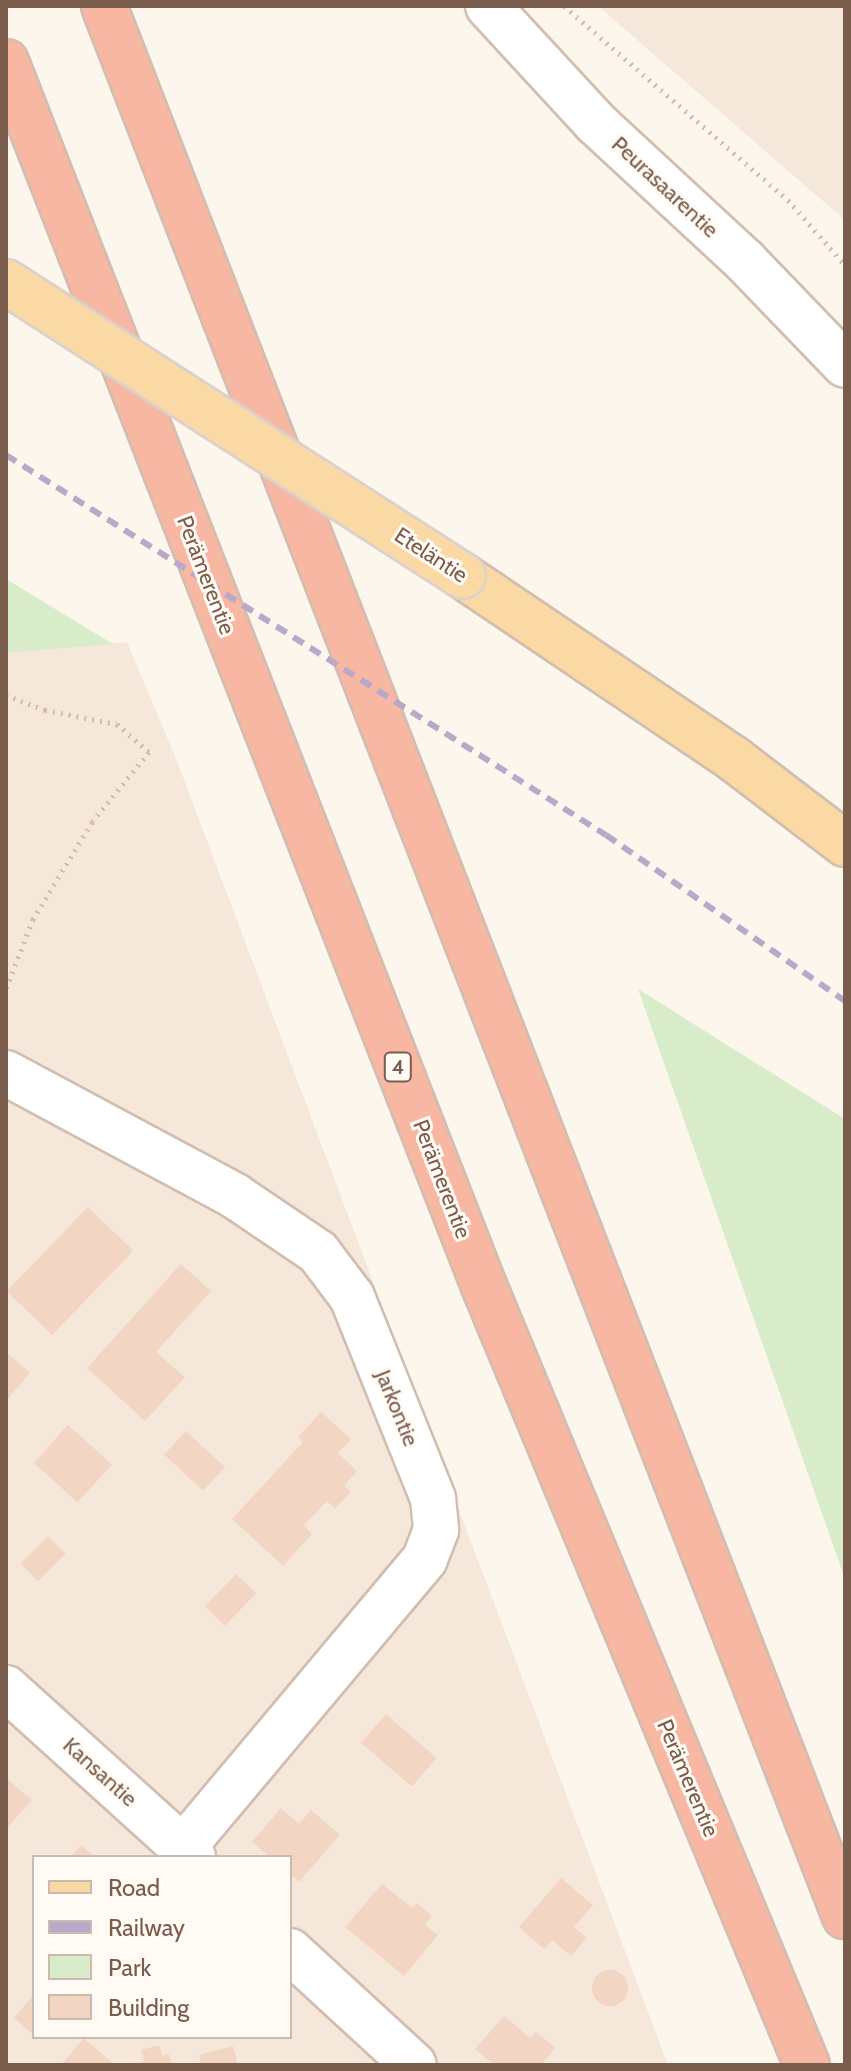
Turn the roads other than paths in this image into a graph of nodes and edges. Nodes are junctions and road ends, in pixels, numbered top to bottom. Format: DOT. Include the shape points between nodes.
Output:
graph roads {
  1 [pos="104,6"];
  2 [pos="488,6"];
  3 [pos="6,62"];
  4 [pos="6,282"];
  5 [pos="845,365"];
  6 [pos="845,844"];
  7 [pos="6,1073"];
  8 [pos="6,1688"];
  9 [pos="188,1852"];
  10 [pos="845,1916"];
  11 [pos="292,1953"];
  12 [pos="414,2065"];
  13 [pos="807,2065"];
  1 -- 10 [label="highway"];
  2 -- 5 [label="street, Peurasaarentie" via="596,123 745,261"];
  3 -- 13 [label="highway, Perämerentie / 4" via="484,1286"];
  4 -- 6 [label="main road, Eteläntie, bridge" via="463,576 734,759"];
  7 -- 9 [label="street, Jarkontie" via="235,1196 318,1252 352,1297 433,1499 436,1530 425,1559"];
  8 -- 9 [label="street, Kansantie"];
  11 -- 12 [label="street"];
}
